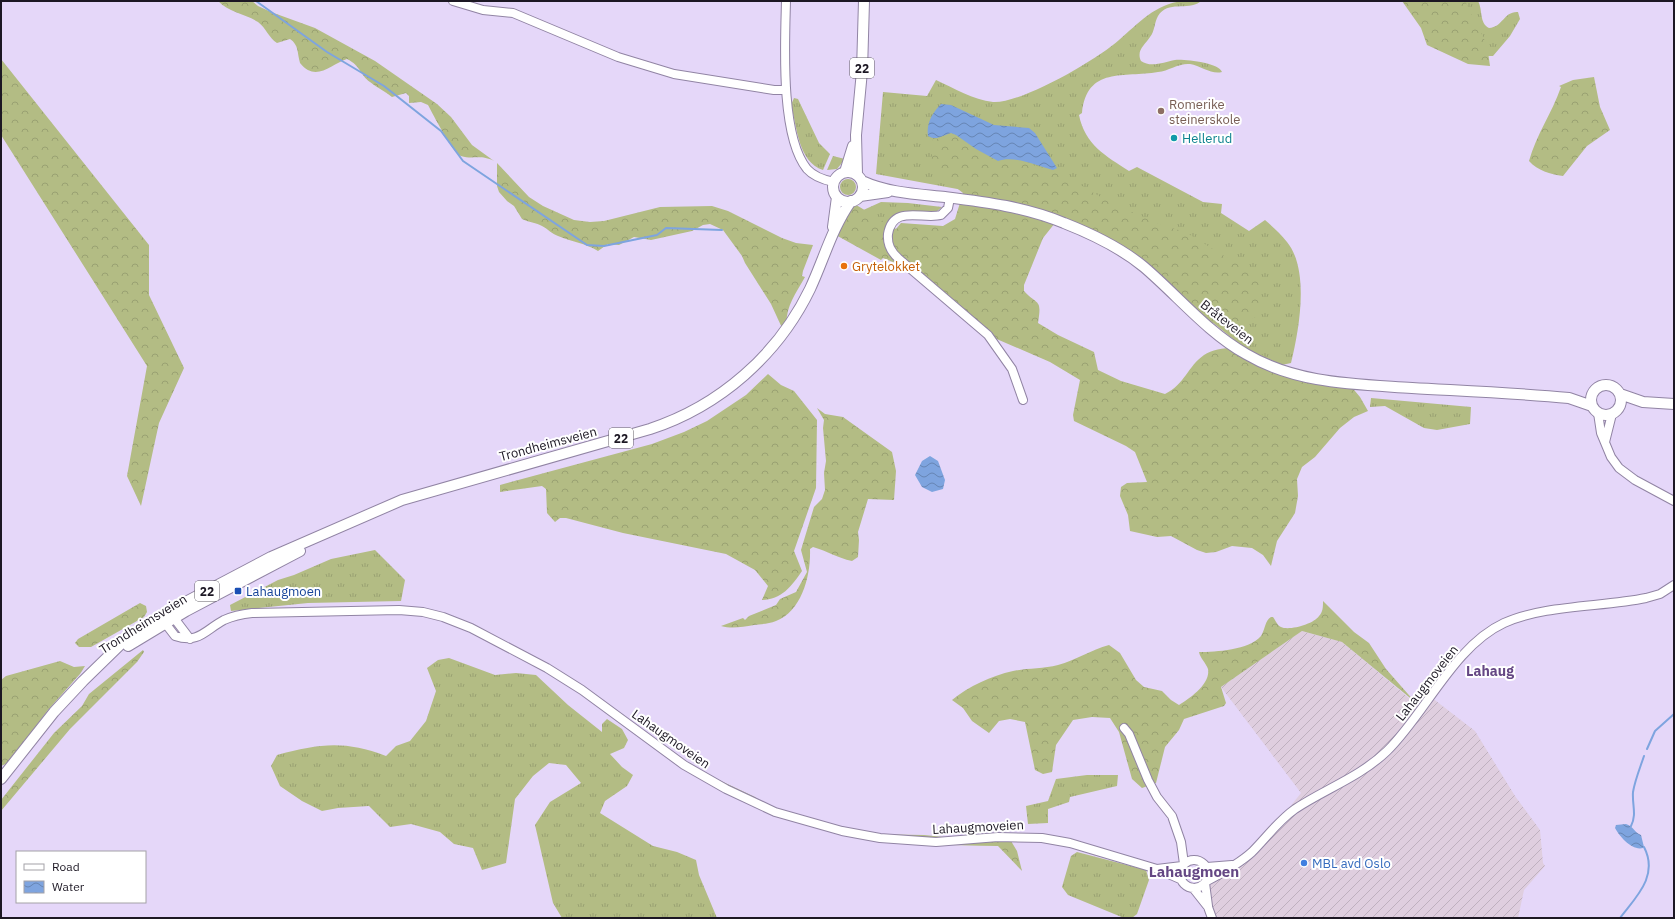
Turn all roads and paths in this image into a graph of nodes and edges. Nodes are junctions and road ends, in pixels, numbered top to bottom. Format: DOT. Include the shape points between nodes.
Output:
graph roads {
  1 [pos="454,1"];
  2 [pos="786,1"];
  3 [pos="864,1"];
  4 [pos="786,90"];
  5 [pos="856,135"];
  6 [pos="845,172"];
  7 [pos="860,178"];
  8 [pos="834,182"];
  9 [pos="894,191"];
  10 [pos="860,196"];
  11 [pos="837,197"];
  12 [pos="950,198"];
  13 [pos="851,201"];
  14 [pos="832,235"];
  15 [pos="1594,392"];
  16 [pos="1620,394"];
  17 [pos="1569,398"];
  18 [pos="1023,400"];
  19 [pos="1643,402"];
  20 [pos="1674,404"];
  21 [pos="1595,409"];
  22 [pos="1615,411"];
  23 [pos="1605,442"];
  24 [pos="1674,501"];
  25 [pos="1674,585"];
  26 [pos="171,615"];
  27 [pos="165,623"];
  28 [pos="190,639"];
  29 [pos="96,669"];
  30 [pos="1124,728"];
  31 [pos="1,779"];
  32 [pos="1180,842"];
  33 [pos="1195,859"];
  34 [pos="1183,865"];
  35 [pos="1232,865"];
  36 [pos="1207,867"];
  37 [pos="1157,868"];
  38 [pos="1180,879"];
  39 [pos="1206,882"];
  40 [pos="1193,888"];
  41 [pos="1208,907"];
  42 [pos="1212,918"];
  1 -- 4 [label="street" via="483,10 513,13 618,58 674,74"];
  2 -- 4 [label="street"];
  3 -- 5 [label="main road, 22" via="862,71"];
  4 -- 8 [label="street" via="794,136 803,163 815,176"];
  5 -- 6 [label="main road, 22"];
  5 -- 7 [label="main road, 22"];
  6 -- 7 [label="main road"];
  6 -- 8 [label="main road" via="839,174"];
  7 -- 9 [label="main road, Bråteveien"];
  7 -- 10 [label="main road, 22" via="863,189"];
  8 -- 11 [label="main road, 22"];
  9 -- 10 [label="main road, Bråteveien"];
  9 -- 12 [label="main road, Bråteveien"];
  10 -- 13 [label="main road"];
  11 -- 13 [label="main road" via="845,202"];
  11 -- 14 [label="main road, Trondheimsveien / 22"];
  12 -- 17 [label="main road, Bråteveien" via="1024,210 1065,223 1099,239 1142,266 1209,327 1237,348 1262,363 1290,374 1339,383"];
  12 -- 18 [label="street" via="948,208 941,215 911,214 898,219 889,231 889,245 899,259 988,335 1012,370"];
  13 -- 14 [label="main road, Trondheimsveien / 22"];
  14 -- 26 [label="main road, Trondheimsveien / 22" via="810,288 784,332 752,367 725,391 705,404 680,418 650,429 407,498 330,532 302,550"];
  15 -- 16 [label="main road" via="1601,386 1610,386"];
  15 -- 17 [label="main road, Bråteveien"];
  15 -- 21 [label="main road" via="1591,399"];
  16 -- 19 [label="main road"];
  16 -- 22 [label="main road" via="1621,402"];
  17 -- 21 [label="main road, Bråteveien"];
  19 -- 20 [label="main road"];
  19 -- 22 [label="main road"];
  21 -- 22 [label="main road" via="1605,415"];
  21 -- 23 [label="street"];
  22 -- 23 [label="street"];
  23 -- 24 [label="street" via="1610,457 1623,472"];
  25 -- 35 [label="street, Lahaugmoveien" via="1660,594 1640,600 1523,616 1488,632 1466,652 1396,741 1380,757 1358,773 1295,809 1276,825 1251,853"];
  26 -- 27 [label="main road, Trondheimsveien / 22"];
  26 -- 28 [label="street"];
  26 -- 29 [label="main road, Trondheimsveien / 22" via="122,643"];
  27 -- 28 [label="street" via="175,636"];
  27 -- 29 [label="main road, Trondheimsveien / 22"];
  28 -- 37 [label="street, Lahaugmoveien" via="199,637 229,618 252,613 399,610 430,613 464,624 547,668 582,690 684,765 737,795 776,812 842,831 888,839 936,842 998,837 1042,838 1070,843"];
  29 -- 31 [label="main road, Trondheimsveien / 22" via="54,712"];
  30 -- 32 [label="street" via="1130,734 1155,793 1172,816"];
  32 -- 33 [label="street"];
  32 -- 34 [label="street"];
  33 -- 34 [label="street"];
  33 -- 36 [label="street" via="1202,861"];
  34 -- 37 [label="street, Lahaugmoveien"];
  34 -- 38 [label="street"];
  35 -- 36 [label="street, Lahaugmoveien"];
  35 -- 39 [label="street, Lahaugmoveien"];
  36 -- 39 [label="street" via="1209,874"];
  37 -- 38 [label="street, Lahaugmoveien"];
  38 -- 40 [label="street" via="1185,885"];
  39 -- 40 [label="street"];
  39 -- 41 [label="street"];
  40 -- 41 [label="street"];
  41 -- 42 [label="street"];
}
